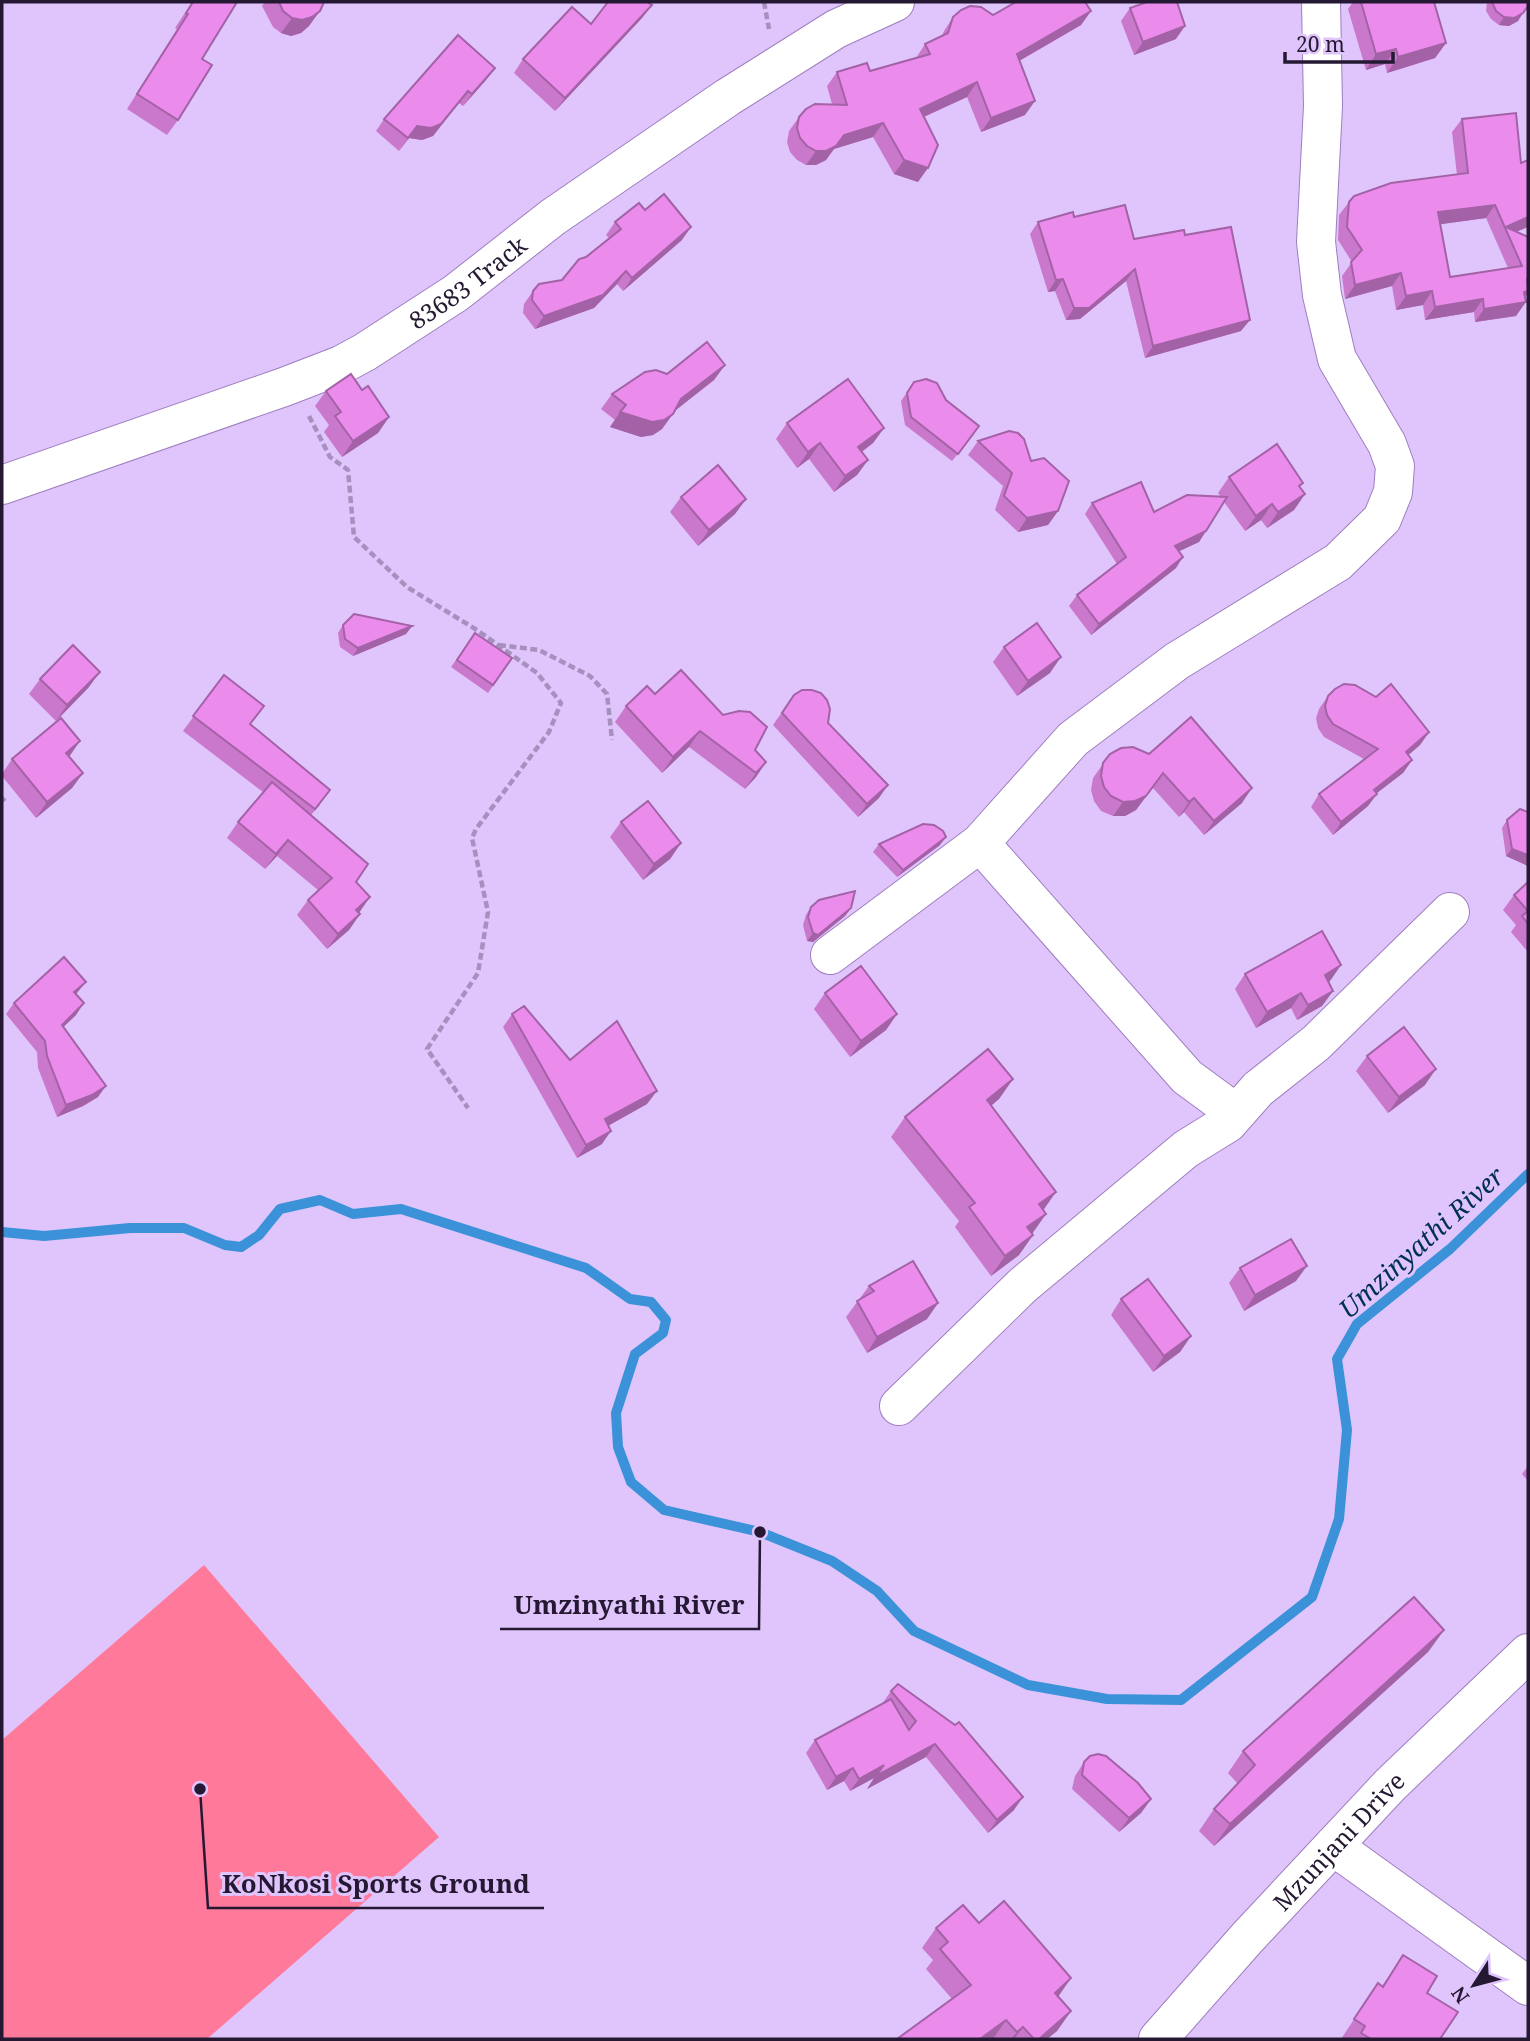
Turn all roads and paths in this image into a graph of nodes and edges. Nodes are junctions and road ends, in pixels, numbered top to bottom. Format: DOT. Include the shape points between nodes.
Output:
graph roads {
  1 [pos="895,2"];
  2 [pos="1321,2"];
  3 [pos="292,384"];
  4 [pos="2,485"];
  5 [pos="498,645"];
  6 [pos="612,740"];
  7 [pos="980,843"];
  8 [pos="1450,912"];
  9 [pos="830,955"];
  10 [pos="468,1108"];
  11 [pos="1237,1113"];
  12 [pos="899,1406"];
  13 [pos="1528,1653"];
  14 [pos="1333,1846"];
  15 [pos="1528,1986"];
  16 [pos="1158,2039"];
  1 -- 3 [label="street, 83683 Track" via="836,29 737,91 553,217 405,327 341,365"];
  2 -- 7 [label="street" via="1323,106 1316,243 1321,295 1337,359 1387,444 1395,466 1393,492 1381,519 1338,562 1177,661 1073,739"];
  3 -- 4 [label="street, 83683 Track"];
  3 -- 5 [label="path" via="330,457 348,470 354,537 407,587"];
  5 -- 6 [label="path" via="539,650 590,676 607,694"];
  5 -- 10 [label="path" via="537,673 561,703 550,733 472,838 488,912 478,973 427,1049"];
  7 -- 9 [label="street"];
  7 -- 11 [label="street" via="1187,1077"];
  8 -- 11 [label="street" via="1316,1044 1258,1088"];
  11 -- 12 [label="street" via="1186,1149 1022,1286"];
  13 -- 14 [label="street, Mzunjani Drive"];
  14 -- 15 [label="street"];
  14 -- 16 [label="street, Mzunjani Drive"];
}
